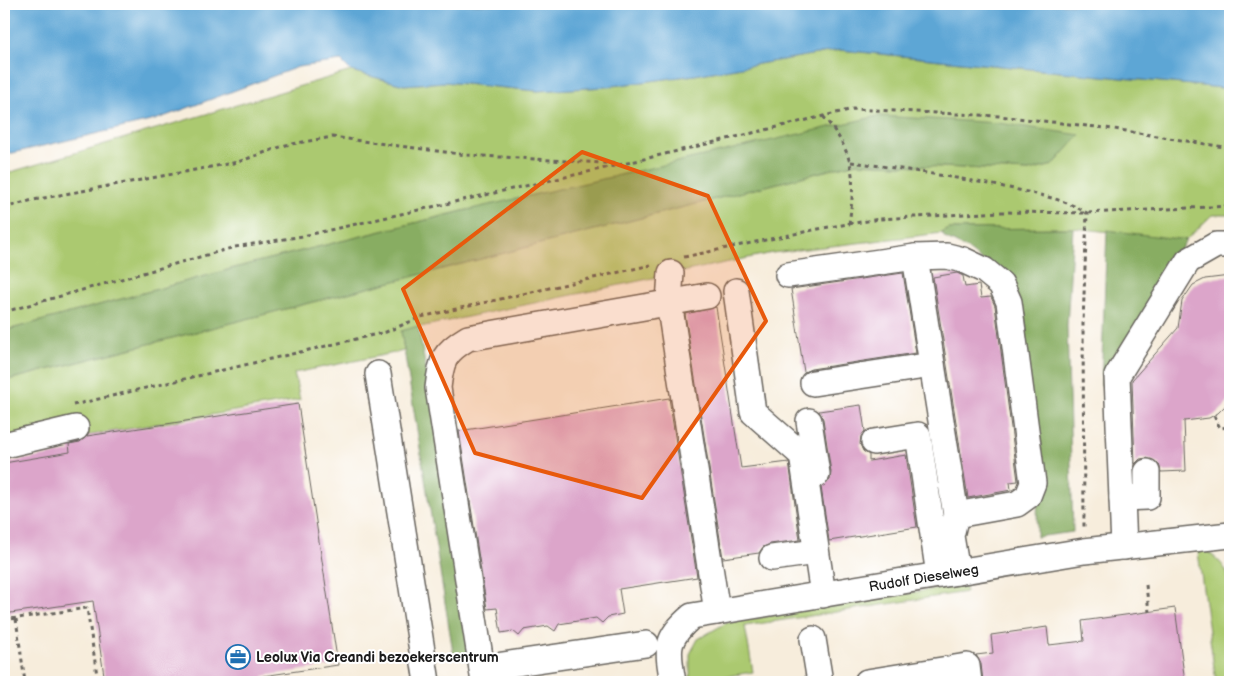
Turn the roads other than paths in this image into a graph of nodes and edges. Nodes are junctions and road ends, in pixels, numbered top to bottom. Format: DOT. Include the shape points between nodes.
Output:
graph roads {
  1 [pos="1230,245"];
  2 [pos="915,258"];
  3 [pos="669,265"];
  4 [pos="788,274"];
  5 [pos="736,291"];
  6 [pos="707,296"];
  7 [pos="669,302"];
  8 [pos="932,364"];
  9 [pos="378,374"];
  10 [pos="813,382"];
  11 [pos="73,417"];
  12 [pos="809,421"];
  13 [pos="874,442"];
  14 [pos="4,445"];
  15 [pos="1147,472"];
  16 [pos="1122,498"];
  17 [pos="956,515"];
  18 [pos="1230,535"];
  19 [pos="1124,547"];
  20 [pos="816,552"];
  21 [pos="772,558"];
  22 [pos="948,574"];
  23 [pos="829,594"];
  24 [pos="718,612"];
  25 [pos="813,639"];
  26 [pos="646,644"];
  27 [pos="483,675"];
  28 [pos="427,682"];
  29 [pos="673,682"];
  30 [pos="820,682"];
  31 [pos="866,682"];
  32 [pos="969,682"];
  1 -- 16 [label="street" via="1216,246 1188,261 1117,376"];
  2 -- 4 [label="street"];
  2 -- 8 [label="street"];
  2 -- 17 [label="street" via="947,256 963,260 984,270 1001,284 1010,302 1033,483 1028,496 1017,504"];
  3 -- 7 [label="street"];
  5 -- 20 [label="street" via="753,412 802,455"];
  6 -- 7 [label="street"];
  7 -- 24 [label="street"];
  7 -- 27 [label="street" via="468,338 450,348 440,368 438,388"];
  8 -- 10 [label="street"];
  8 -- 17 [label="street"];
  9 -- 28 [label="street"];
  11 -- 14 [label="street"];
  12 -- 23 [label="street"];
  13 -- 22 [label="street" via="918,435"];
  15 -- 16 [label="street" via="1147,497"];
  16 -- 19 [label="street"];
  17 -- 22 [label="street"];
  18 -- 19 [label="street, Rudolf Dieselweg"];
  19 -- 22 [label="street, Rudolf Dieselweg"];
  20 -- 21 [label="street"];
  20 -- 23 [label="street"];
  22 -- 23 [label="street, Rudolf Dieselweg"];
  23 -- 24 [label="street, Rudolf Dieselweg"];
  24 -- 29 [label="street, Rudolf Dieselweg" via="692,616 676,630 668,653"];
  25 -- 30 [label="street"];
  26 -- 27 [label="street"];
  31 -- 32 [label="street" via="966,666"];
}
